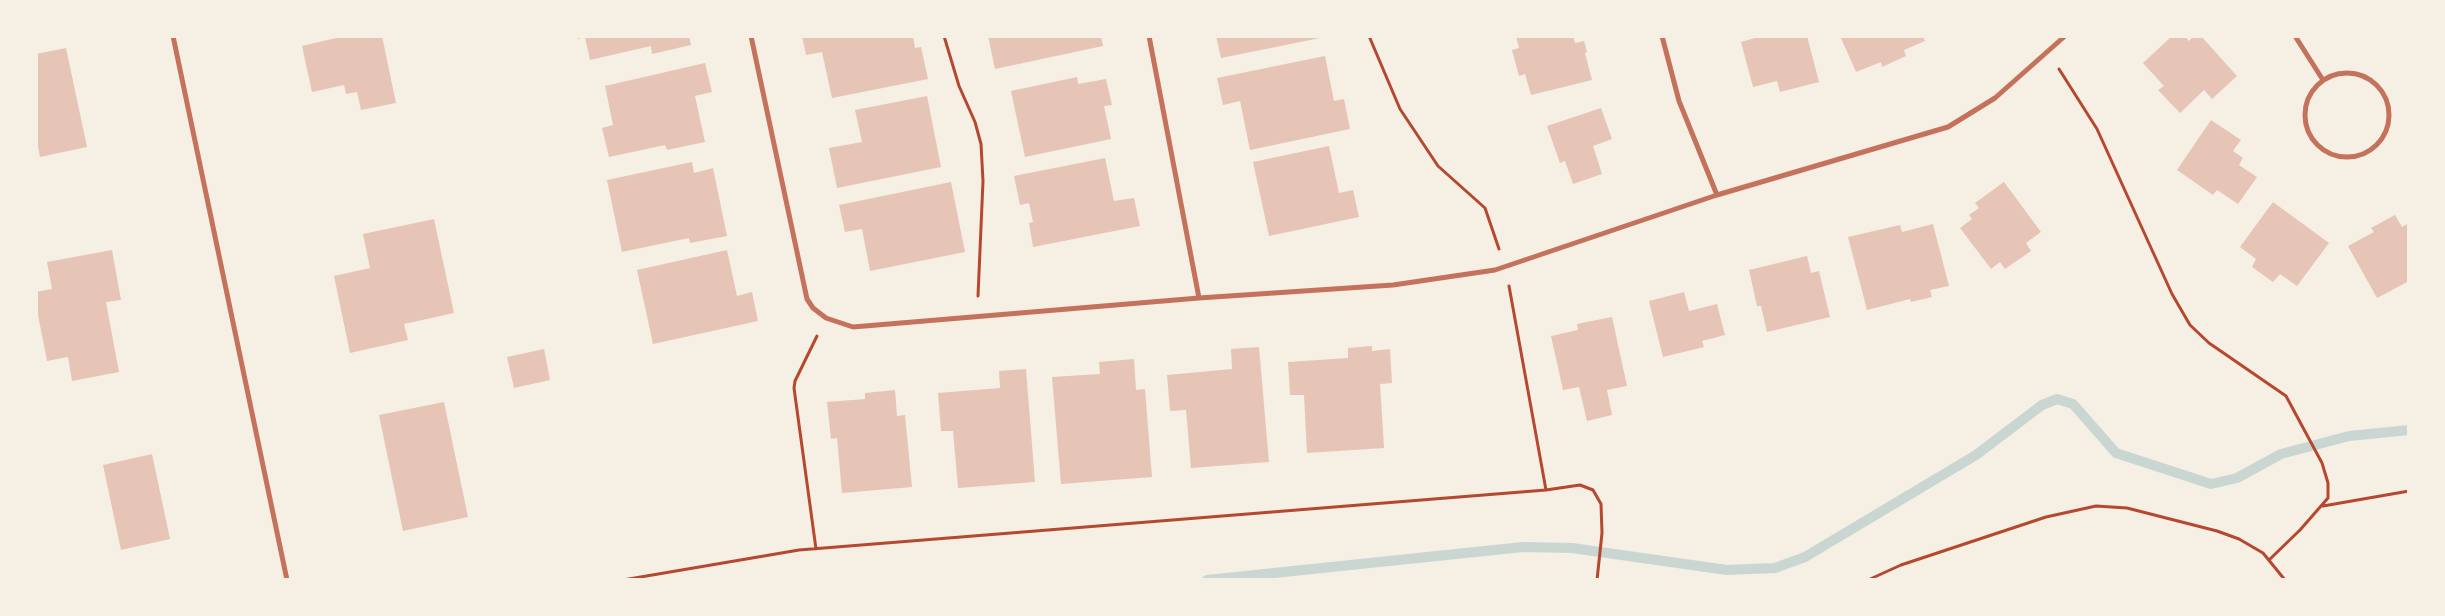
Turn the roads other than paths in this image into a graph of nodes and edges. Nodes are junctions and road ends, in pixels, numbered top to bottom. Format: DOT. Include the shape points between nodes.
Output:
graph roads {
  1 [pos="173,36"];
  2 [pos="751,36"];
  3 [pos="1149,36"];
  4 [pos="1662,36"];
  5 [pos="2065,36"];
  6 [pos="2295,36"];
  7 [pos="2323,80"];
  8 [pos="1716,195"];
  9 [pos="1199,298"];
  10 [pos="287,580"];
  1 -- 10 [label="street"];
  2 -- 9 [label="street" via="803,284 810,304 826,318 854,327"];
  3 -- 9 [label="street"];
  4 -- 8 [label="street" via="1679,100"];
  5 -- 8 [label="street" via="1989,103 1948,127"];
  6 -- 7 [label="street"];
  7 -- 7 [label="street" via="2310,95 2306,108 2307,128 2314,140 2330,153 2343,156 2364,153 2376,145 2388,121 2388,107 2380,88 2363,76 2349,72"];
  8 -- 9 [label="street" via="1505,268 1393,285"];
}
